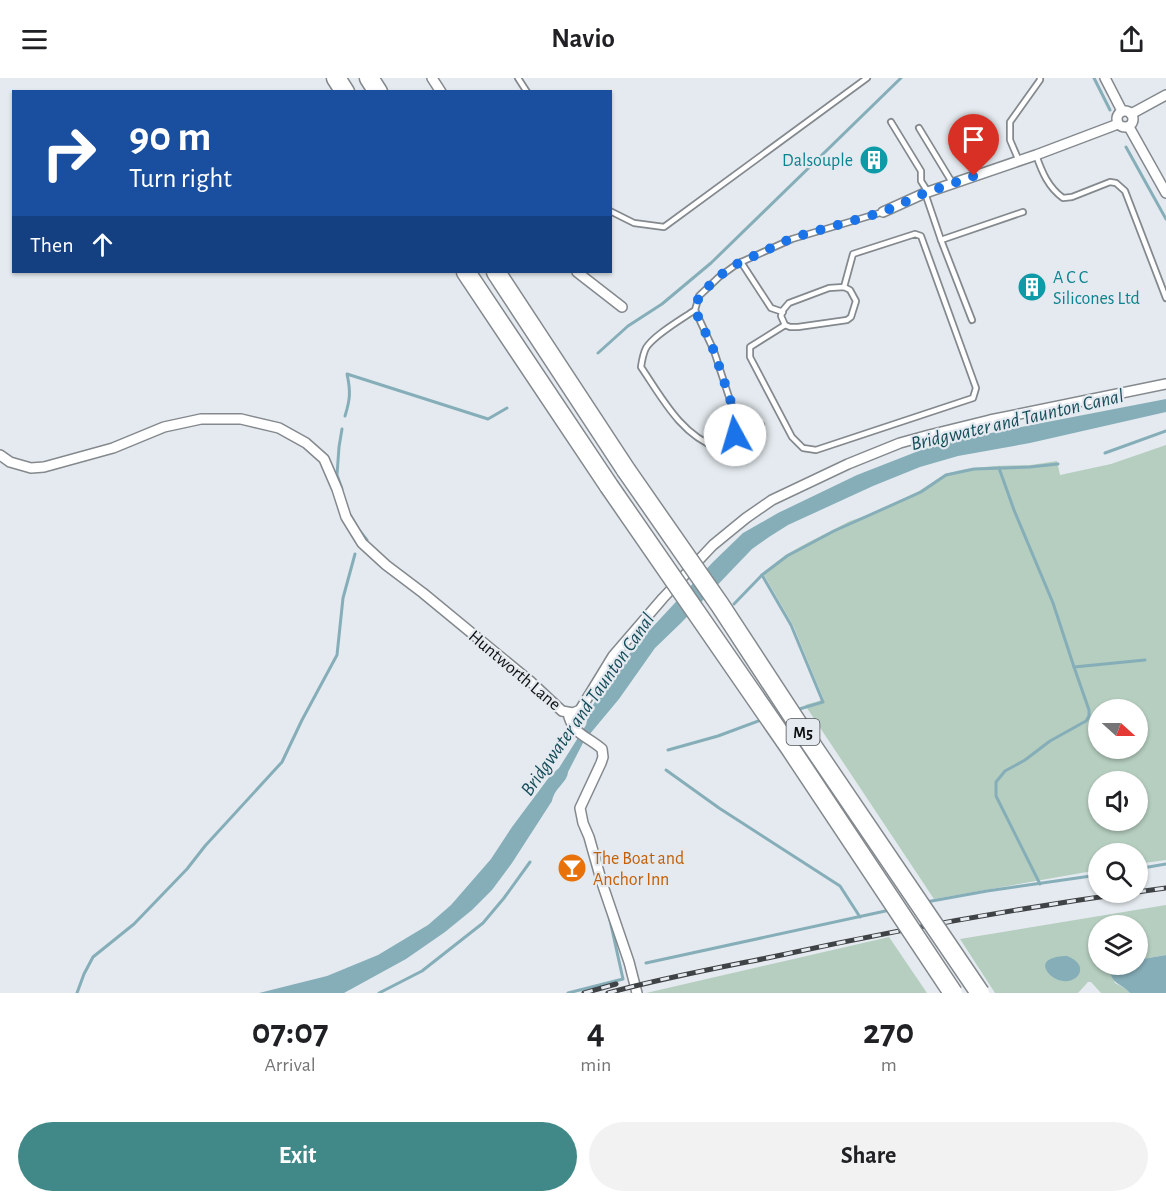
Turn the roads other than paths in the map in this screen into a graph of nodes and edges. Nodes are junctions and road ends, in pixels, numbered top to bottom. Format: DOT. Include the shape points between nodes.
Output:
graph roads {
  1 [pos="867,78"];
  2 [pos="1040,78"];
  3 [pos="1105,78"];
  4 [pos="1166,95"];
  5 [pos="1127,113"];
  6 [pos="891,122"];
  7 [pos="1118,124"];
  8 [pos="1129,126"];
  9 [pos="919,128"];
  10 [pos="1036,155"];
  11 [pos="1019,161"];
  12 [pos="953,184"];
  13 [pos="927,193"];
  14 [pos="1166,193"];
  15 [pos="612,212"];
  16 [pos="883,212"];
  17 [pos="1023,213"];
  18 [pos="941,240"];
  19 [pos="741,262"];
  20 [pos="467,273"];
  21 [pos="497,273"];
  22 [pos="578,273"];
  23 [pos="844,288"];
  24 [pos="1166,298"];
  25 [pos="622,308"];
  26 [pos="695,310"];
  27 [pos="783,312"];
  28 [pos="972,320"];
  29 [pos="785,325"];
  30 [pos="1166,384"];
  31 [pos="761,425"];
  32 [pos="736,430"];
  33 [pos="0,455"];
  34 [pos="568,713"];
  35 [pos="637,993"];
  36 [pos="953,993"];
  37 [pos="980,993"];
  1 -- 15 [label="lane" via="664,227 634,223"];
  2 -- 11 [label="lane" via="1010,123 1010,140"];
  3 -- 5 [label="street"];
  4 -- 5 [label="street"];
  5 -- 7 [label="street" via="1117,117"];
  5 -- 8 [label="street" via="1132,122"];
  6 -- 13 [label="lane" via="921,171"];
  7 -- 8 [label="street"];
  7 -- 10 [label="street"];
  8 -- 14 [label="street"];
  9 -- 12 [label="lane"];
  10 -- 11 [label="street"];
  10 -- 24 [label="lane" via="1046,179 1063,198 1110,182 1125,191"];
  11 -- 12 [label="street"];
  12 -- 13 [label="street"];
  13 -- 16 [label="street"];
  13 -- 18 [label="lane"];
  16 -- 19 [label="lane" via="792,238"];
  17 -- 18 [label="lane"];
  18 -- 28 [label="lane"];
  19 -- 26 [label="lane" via="699,296"];
  19 -- 27 [label="lane" via="771,308"];
  20 -- 36 [label="highway, M5, bridge"];
  21 -- 37 [label="highway, M5, bridge"];
  22 -- 25 [label="street"];
  23 -- 27 [label="lane" via="829,288 789,303"];
  23 -- 29 [label="lane" via="850,290 856,301 847,320 798,327"];
  23 -- 29 [label="lane" via="853,254 915,234 921,236 976,388 973,398 816,450 803,448 792,437 750,357 750,347"];
  26 -- 32 [label="lane" via="714,351 737,420"];
  26 -- 32 [label="lane" via="655,338 646,348 641,367 674,416 697,438 718,448 732,442"];
  27 -- 29 [label="lane"];
  30 -- 34 [label="street, Huntworth Lane" via="1011,415 900,443 772,500 713,544 613,656 580,710"];
  31 -- 32 [label="lane" via="750,432"];
  33 -- 34 [label="street, Huntworth Lane" via="31,468 44,467 201,418 241,419 279,428 324,459 346,517 362,543"];
  34 -- 35 [label="street" via="574,729 602,749 603,757 580,808"];
}
